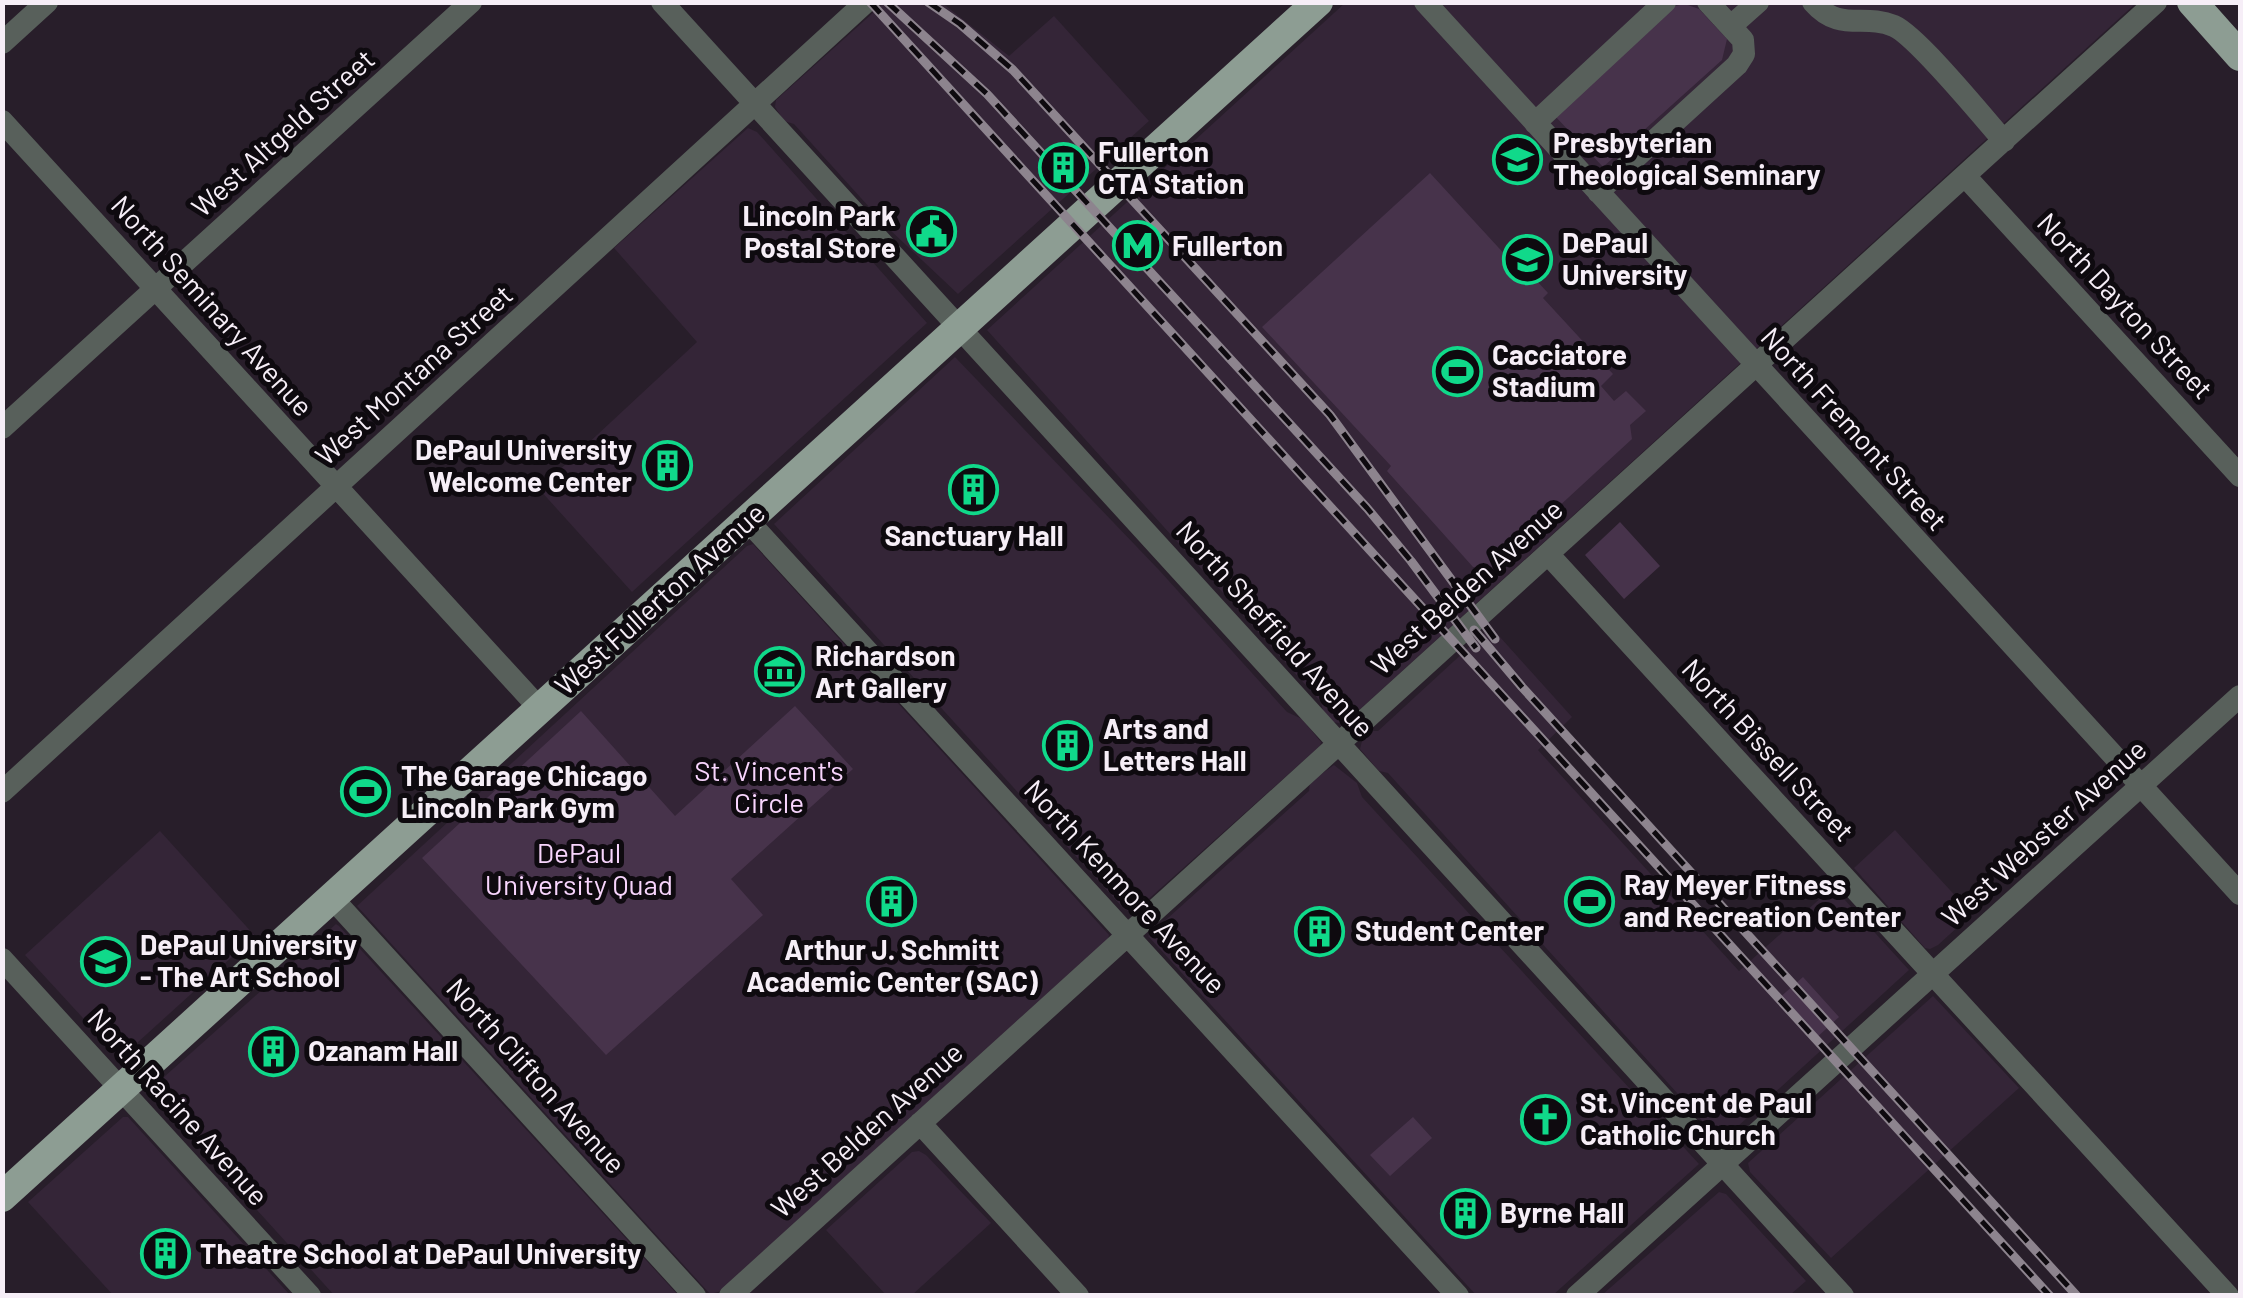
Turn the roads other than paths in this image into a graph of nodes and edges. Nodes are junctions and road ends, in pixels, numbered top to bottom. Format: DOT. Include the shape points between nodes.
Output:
graph roads {
  1 [pos="47,2"];
  2 [pos="472,2"];
  3 [pos="662,2"];
  4 [pos="866,2"];
  5 [pos="1318,2"];
  6 [pos="1426,2"];
  7 [pos="1665,2"];
  8 [pos="1758,2"];
  9 [pos="1813,2"];
  10 [pos="2156,2"];
  11 [pos="2192,2"];
  12 [pos="1709,3"];
  13 [pos="1731,26"];
  14 [pos="2,43"];
  15 [pos="2240,56"];
  16 [pos="754,103"];
  17 [pos="2,121"];
  18 [pos="1535,123"];
  19 [pos="2004,141"];
  20 [pos="1965,176"];
  21 [pos="1598,192"];
  22 [pos="156,289"];
  23 [pos="960,326"];
  24 [pos="1756,366"];
  25 [pos="2,428"];
  26 [pos="2240,476"];
  27 [pos="336,486"];
  28 [pos="747,520"];
  29 [pos="1548,554"];
  30 [pos="2240,696"];
  31 [pos="540,709"];
  32 [pos="1338,744"];
  33 [pos="2141,786"];
  34 [pos="2,792"];
  35 [pos="2240,894"];
  36 [pos="332,898"];
  37 [pos="1128,935"];
  38 [pos="2,959"];
  39 [pos="1933,974"];
  40 [pos="122,1090"];
  41 [pos="920,1123"];
  42 [pos="1722,1164"];
  43 [pos="2,1198"];
  44 [pos="310,1296"];
  45 [pos="695,1296"];
  46 [pos="730,1296"];
  47 [pos="1078,1296"];
  48 [pos="1458,1296"];
  49 [pos="1577,1296"];
  50 [pos="1843,1296"];
  51 [pos="2228,1296"];
  1 -- 14 [label="street"];
  2 -- 22 [label="street, West Altgeld Street"];
  3 -- 16 [label="street, North Sheffield Avenue"];
  4 -- 16 [label="street, West Montana Street"];
  5 -- 23 [label="main road, West Fullerton Avenue"];
  6 -- 18 [label="street, North Fremont Street"];
  7 -- 18 [label="street"];
  8 -- 13 [label="street"];
  9 -- 19 [label="street" via="1835,19 1877,22 1905,33"];
  10 -- 19 [label="street, West Belden Avenue"];
  11 -- 15 [label="main road"];
  12 -- 13 [label="street"];
  13 -- 21 [label="street" via="1742,40 1737,65"];
  16 -- 23 [label="street, North Sheffield Avenue"];
  16 -- 27 [label="street, West Montana Street"];
  17 -- 22 [label="street, North Seminary Avenue"];
  18 -- 21 [label="street, North Fremont Street"];
  19 -- 20 [label="street, West Belden Avenue"];
  20 -- 24 [label="street, West Belden Avenue"];
  20 -- 26 [label="street, North Dayton Street"];
  21 -- 24 [label="street, North Fremont Street"];
  22 -- 25 [label="street, West Altgeld Street"];
  22 -- 27 [label="street, North Seminary Avenue"];
  23 -- 28 [label="main road, West Fullerton Avenue"];
  23 -- 32 [label="street, North Sheffield Avenue"];
  24 -- 29 [label="street, West Belden Avenue"];
  24 -- 33 [label="street, North Fremont Street"];
  27 -- 31 [label="street, North Seminary Avenue"];
  27 -- 34 [label="street, West Montana Street"];
  28 -- 31 [label="main road, West Fullerton Avenue"];
  28 -- 37 [label="street, North Kenmore Avenue"];
  29 -- 32 [label="street, West Belden Avenue"];
  29 -- 39 [label="street, North Bissell Street"];
  30 -- 33 [label="street, West Webster Avenue"];
  31 -- 36 [label="main road, West Fullerton Avenue"];
  32 -- 37 [label="street, West Belden Avenue"];
  32 -- 42 [label="street, North Sheffield Avenue"];
  33 -- 35 [label="street, North Fremont Street"];
  33 -- 39 [label="street, West Webster Avenue"];
  36 -- 40 [label="main road, West Fullerton Avenue"];
  36 -- 45 [label="street, North Clifton Avenue"];
  37 -- 41 [label="street, West Belden Avenue"];
  37 -- 48 [label="street, North Kenmore Avenue"];
  38 -- 40 [label="street, North Racine Avenue"];
  39 -- 42 [label="street, West Webster Avenue"];
  39 -- 51 [label="street, North Bissell Street"];
  40 -- 43 [label="main road, West Fullerton Avenue"];
  40 -- 44 [label="street, North Racine Avenue"];
  41 -- 46 [label="street, West Belden Avenue"];
  41 -- 47 [label="street"];
  42 -- 49 [label="street, West Webster Avenue"];
  42 -- 50 [label="street, North Sheffield Avenue"];
}
